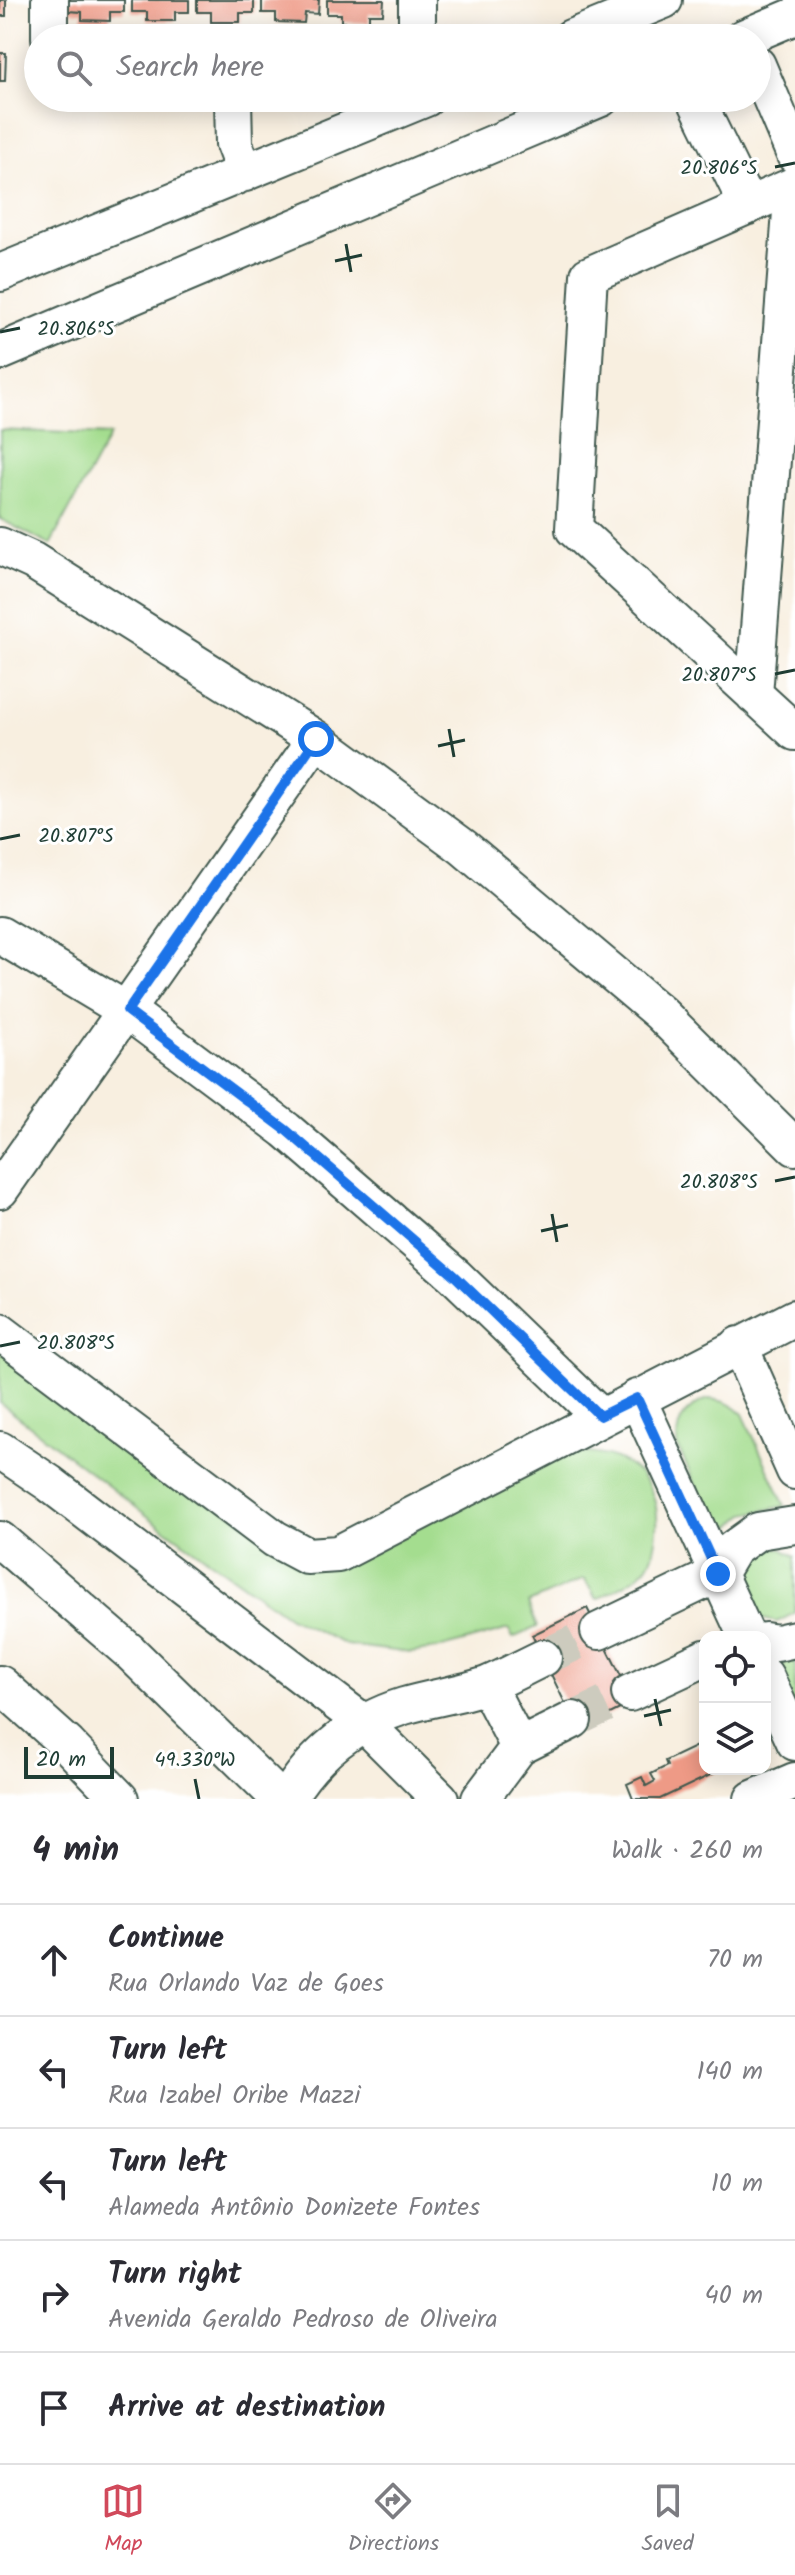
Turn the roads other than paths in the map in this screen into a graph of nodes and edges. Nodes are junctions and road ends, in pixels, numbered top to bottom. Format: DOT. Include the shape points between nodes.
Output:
graph roads {
  1 [pos="50,0"];
  2 [pos="417,0"];
  3 [pos="664,0"];
  4 [pos="795,16"];
  5 [pos="50,24"];
  6 [pos="417,24"];
  7 [pos="605,24"];
  8 [pos="771,31"];
  9 [pos="771,110"];
  10 [pos="233,112"];
  11 [pos="392,112"];
  12 [pos="568,112"];
  13 [pos="702,112"];
  14 [pos="245,173"];
  15 [pos="794,175"];
  16 [pos="748,206"];
  17 [pos="0,273"];
  18 [pos="0,352"];
  19 [pos="0,546"];
  20 [pos="754,695"];
  21 [pos="795,732"];
  22 [pos="316,739"];
  23 [pos="0,935"];
  24 [pos="127,1011"];
  25 [pos="795,1147"];
  26 [pos="0,1190"];
  27 [pos="795,1318"];
  28 [pos="0,1332"];
  29 [pos="739,1345"];
  30 [pos="637,1398"];
  31 [pos="600,1416"];
  32 [pos="0,1450"];
  33 [pos="795,1471"];
  34 [pos="795,1525"];
  35 [pos="0,1540"];
  36 [pos="718,1574"];
  37 [pos="599,1631"];
  38 [pos="744,1631"];
  39 [pos="795,1639"];
  40 [pos="771,1642"];
  41 [pos="543,1658"];
  42 [pos="699,1661"];
  43 [pos="0,1684"];
  44 [pos="487,1685"];
  45 [pos="771,1689"];
  46 [pos="630,1693"];
  47 [pos="573,1720"];
  48 [pos="365,1724"];
  49 [pos="795,1742"];
  50 [pos="519,1747"];
  51 [pos="795,1781"];
  52 [pos="120,1799"];
  53 [pos="280,1799"];
  54 [pos="287,1799"];
  55 [pos="440,1799"];
  56 [pos="480,1799"];
  57 [pos="753,1799"];
  1 -- 5 [label="street"];
  2 -- 6 [label="street"];
  3 -- 7 [label="street"];
  4 -- 8 [label="street"];
  9 -- 15 [label="street"];
  10 -- 14 [label="street" via="234,144"];
  11 -- 14 [label="street"];
  12 -- 18 [label="street"];
  13 -- 16 [label="street"];
  14 -- 17 [label="street"];
  15 -- 16 [label="street"];
  15 -- 20 [label="street"];
  16 -- 20 [label="street" via="589,275 574,529"];
  19 -- 22 [label="street" via="33,561"];
  20 -- 21 [label="street"];
  22 -- 24 [label="street"];
  22 -- 25 [label="street" via="463,847 660,1013"];
  23 -- 24 [label="street"];
  24 -- 26 [label="street"];
  24 -- 31 [label="street" via="286,1130 455,1276"];
  27 -- 29 [label="street"];
  28 -- 31 [label="street" via="275,1539 307,1556 338,1554"];
  29 -- 30 [label="street"];
  29 -- 33 [label="street"];
  30 -- 31 [label="street"];
  30 -- 36 [label="street"];
  32 -- 48 [label="street"];
  34 -- 36 [label="street" via="758,1531 733,1549"];
  35 -- 53 [label="street" via="130,1652"];
  36 -- 37 [label="street"];
  36 -- 38 [label="street"];
  39 -- 40 [label="street"];
  41 -- 44 [label="street"];
  42 -- 46 [label="street"];
  43 -- 52 [label="street"];
  44 -- 48 [label="street" via="401,1707"];
  44 -- 50 [label="street"];
  45 -- 49 [label="street"];
  47 -- 50 [label="street"];
  48 -- 54 [label="street" via="318,1757"];
  48 -- 55 [label="street"];
  50 -- 56 [label="street"];
  51 -- 57 [label="street"];
}
